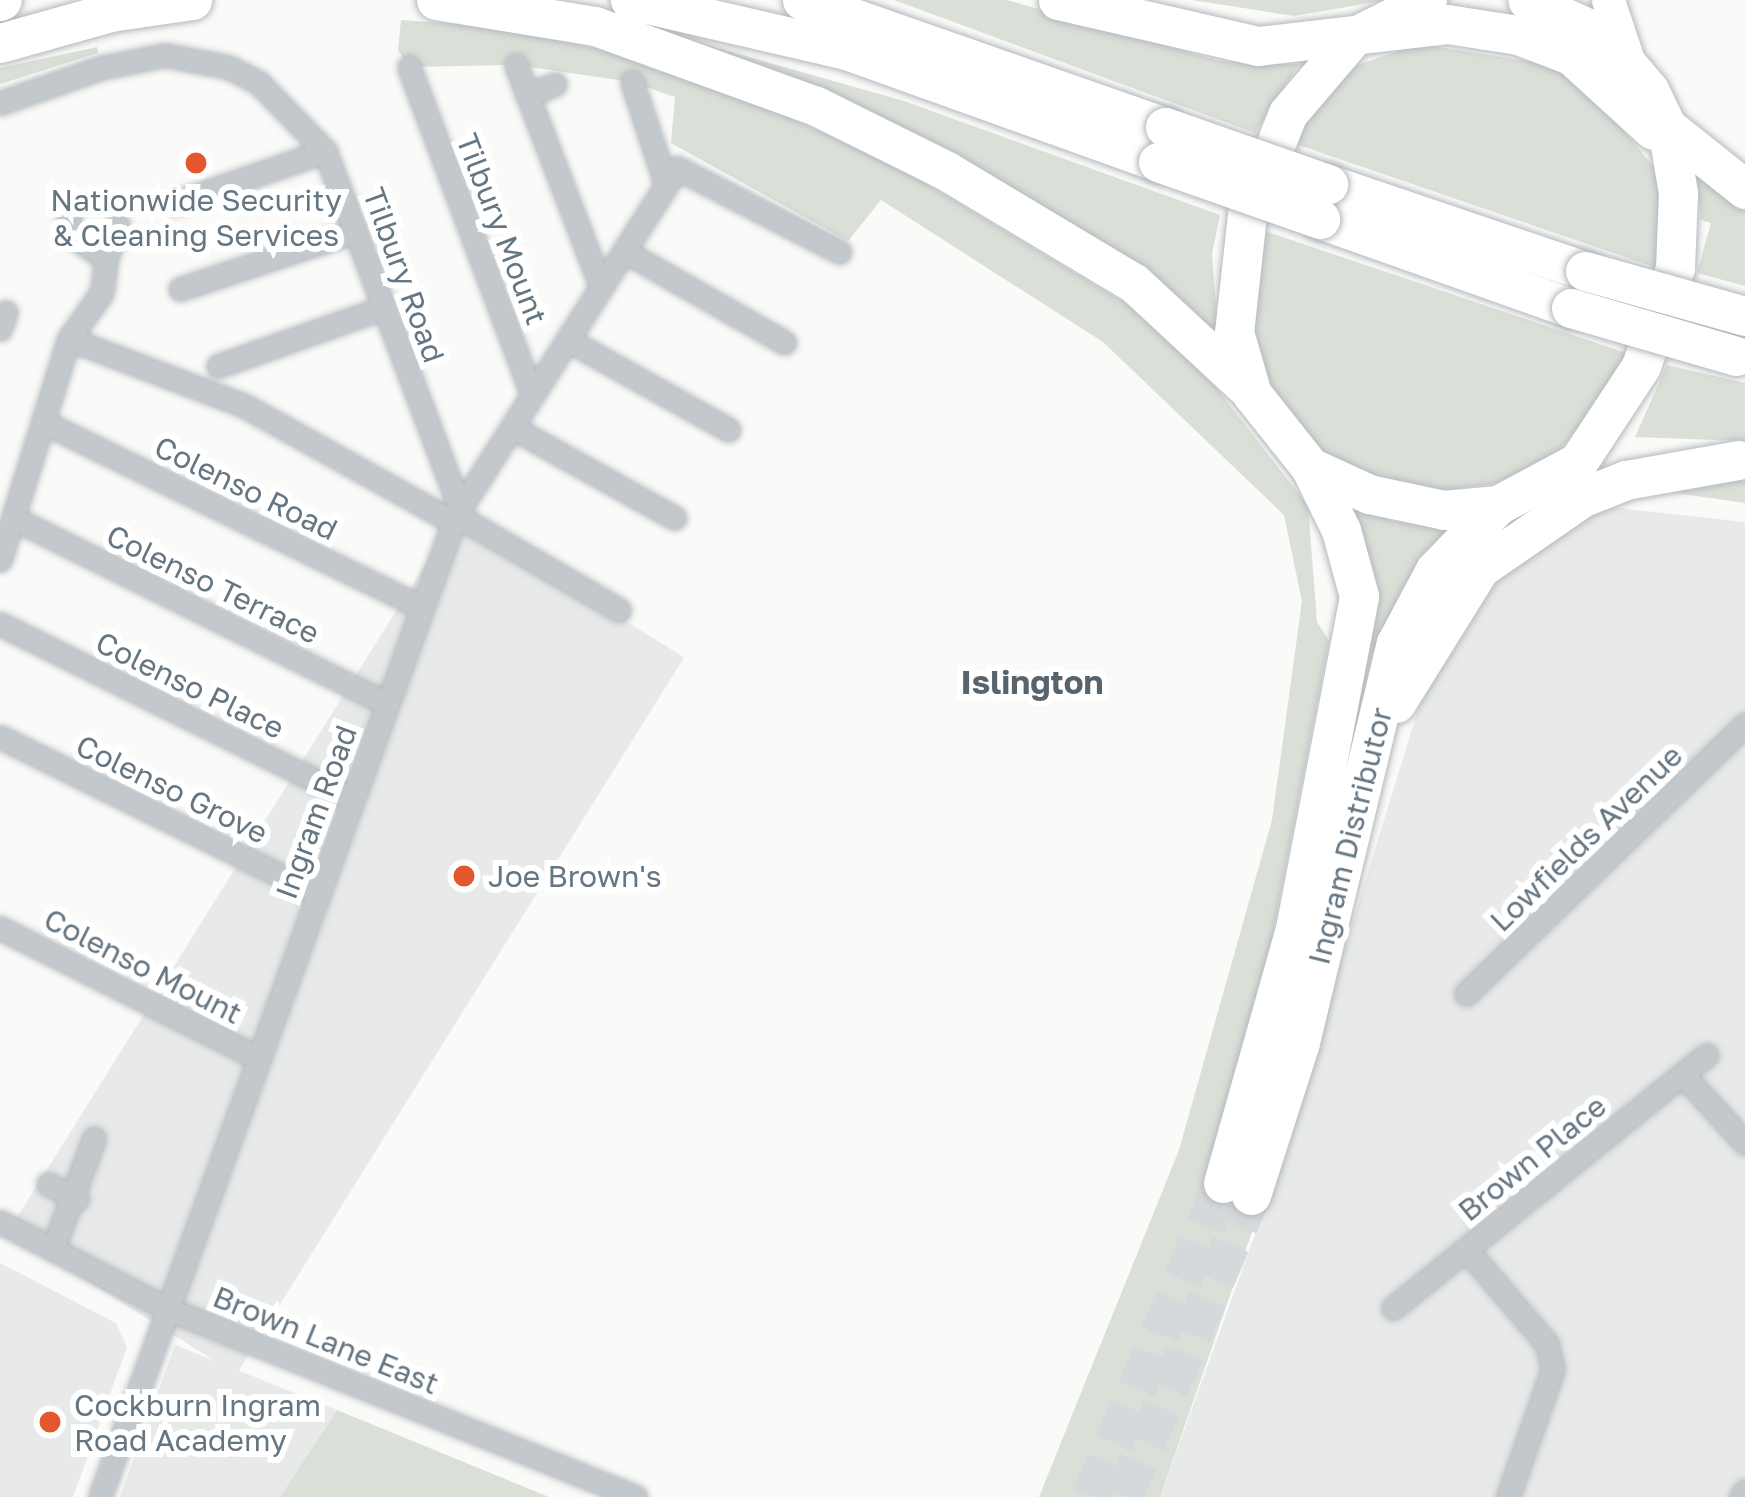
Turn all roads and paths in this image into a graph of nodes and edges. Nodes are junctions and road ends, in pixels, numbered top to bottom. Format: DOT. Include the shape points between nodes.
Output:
graph roads {
  1 [pos="192,0"];
  2 [pos="436,0"];
  3 [pos="630,0"];
  4 [pos="802,0"];
  5 [pos="1058,0"];
  6 [pos="1427,0"];
  7 [pos="1527,0"];
  8 [pos="1608,0"];
  9 [pos="1353,37"];
  10 [pos="0,43"];
  11 [pos="1626,54"];
  12 [pos="516,65"];
  13 [pos="420,75"];
  14 [pos="632,82"];
  15 [pos="555,84"];
  16 [pos="527,94"];
  17 [pos="0,103"];
  18 [pos="665,105"];
  19 [pos="642,114"];
  20 [pos="1669,139"];
  21 [pos="1161,144"];
  22 [pos="326,151"];
  23 [pos="666,184"];
  24 [pos="1745,189"];
  25 [pos="175,202"];
  26 [pos="69,217"];
  27 [pos="118,225"];
  28 [pos="355,231"];
  29 [pos="624,251"];
  30 [pos="840,252"];
  31 [pos="106,259"];
  32 [pos="602,286"];
  33 [pos="180,289"];
  34 [pos="1578,290"];
  35 [pos="383,308"];
  36 [pos="1745,316"];
  37 [pos="69,339"];
  38 [pos="568,340"];
  39 [pos="785,344"];
  40 [pos="1740,357"];
  41 [pos="218,366"];
  42 [pos="1252,394"];
  43 [pos="532,395"];
  44 [pos="44,422"];
  45 [pos="513,428"];
  46 [pos="729,430"];
  47 [pos="1742,461"];
  48 [pos="1578,462"];
  49 [pos="1310,467"];
  50 [pos="0,482"];
  51 [pos="21,492"];
  52 [pos="1498,505"];
  53 [pos="456,515"];
  54 [pos="13,518"];
  55 [pos="675,518"];
  56 [pos="0,559"];
  57 [pos="422,608"];
  58 [pos="620,610"];
  59 [pos="0,624"];
  60 [pos="387,704"];
  61 [pos="1745,725"];
  62 [pos="0,737"];
  63 [pos="1363,786"];
  64 [pos="353,799"];
  65 [pos="318,894"];
  66 [pos="0,928"];
  67 [pos="1466,994"];
  68 [pos="1707,1055"];
  69 [pos="259,1058"];
  70 [pos="1682,1075"];
  71 [pos="94,1138"];
  72 [pos="1745,1143"];
  73 [pos="48,1184"];
  74 [pos="77,1199"];
  75 [pos="0,1222"];
  76 [pos="52,1249"];
  77 [pos="1466,1249"];
  78 [pos="1394,1308"];
  79 [pos="168,1309"];
  80 [pos="100,1497"];
  81 [pos="636,1497"];
  82 [pos="1508,1497"];
  1 -- 10 [label="highway" via="110,12"];
  2 -- 42 [label="highway, Ingram Distributor" via="596,26 816,106 946,170 1134,283 1208,344"];
  3 -- 21 [label="highway" via="846,50"];
  4 -- 21 [label="highway"];
  5 -- 9 [label="highway" via="1227,43"];
  6 -- 9 [label="highway"];
  7 -- 11 [label="highway" via="1573,16"];
  8 -- 11 [label="main road"];
  9 -- 20 [label="highway" via="1447,24 1518,35 1570,55"];
  9 -- 42 [label="highway" via="1288,113 1247,215 1233,315"];
  11 -- 20 [label="highway"];
  12 -- 16 [label="street"];
  13 -- 43 [label="street, Tilbury Mount"];
  14 -- 19 [label="street"];
  15 -- 16 [label="street"];
  16 -- 32 [label="street"];
  17 -- 22 [label="street, Tilbury Road" via="100,68 165,56 228,67 259,83"];
  18 -- 19 [label="street"];
  19 -- 23 [label="street"];
  20 -- 24 [label="highway"];
  20 -- 48 [label="highway" via="1676,268 1641,366"];
  21 -- 34 [label="highway, bridge"];
  22 -- 25 [label="street"];
  22 -- 28 [label="street, Tilbury Road"];
  23 -- 29 [label="street, Ingram Road"];
  23 -- 30 [label="street" via="677,168"];
  26 -- 31 [label="street" via="73,236"];
  27 -- 31 [label="street"];
  28 -- 33 [label="street"];
  28 -- 35 [label="street, Tilbury Road"];
  29 -- 32 [label="street, Ingram Road"];
  29 -- 39 [label="street"];
  31 -- 37 [label="street" via="101,292"];
  32 -- 38 [label="street, Ingram Road"];
  34 -- 36 [label="highway, bridge"];
  34 -- 40 [label="highway, bridge"];
  35 -- 41 [label="street"];
  35 -- 53 [label="street, Tilbury Road"];
  37 -- 44 [label="street"];
  37 -- 53 [label="street" via="230,399"];
  38 -- 43 [label="street, Ingram Road"];
  38 -- 46 [label="street"];
  42 -- 49 [label="highway, Ingram Distributor"];
  43 -- 45 [label="street, Ingram Road"];
  44 -- 51 [label="street"];
  44 -- 57 [label="street, Colenso Road"];
  45 -- 53 [label="street, Ingram Road"];
  45 -- 55 [label="street"];
  47 -- 48 [label="highway" via="1686,453"];
  47 -- 63 [label="highway" via="1583,496 1480,568 1388,718"];
  48 -- 52 [label="highway"];
  49 -- 52 [label="highway" via="1408,505"];
  49 -- 63 [label="highway, Ingram Distributor" via="1341,530 1359,596 1237,1189 1300,1042"];
  50 -- 51 [label="street"];
  51 -- 54 [label="street"];
  52 -- 63 [label="highway, Ingram Distributor" via="1435,570 1396,643"];
  53 -- 57 [label="street, Ingram Road"];
  53 -- 58 [label="street"];
  54 -- 56 [label="street"];
  54 -- 60 [label="street, Colenso Terrace"];
  57 -- 60 [label="street, Ingram Road"];
  59 -- 64 [label="street, Colenso Place"];
  60 -- 64 [label="street, Ingram Road"];
  61 -- 67 [label="street, Lowfields Avenue"];
  62 -- 65 [label="street, Colenso Grove"];
  64 -- 65 [label="street, Ingram Road"];
  65 -- 69 [label="street, Ingram Road"];
  66 -- 69 [label="street, Colenso Mount"];
  68 -- 70 [label="street, Brown Place"];
  69 -- 79 [label="street, Ingram Road"];
  70 -- 72 [label="street"];
  70 -- 77 [label="street, Brown Place"];
  71 -- 74 [label="street"];
  73 -- 74 [label="street"];
  74 -- 76 [label="street"];
  75 -- 76 [label="street, Brown Lane East"];
  76 -- 79 [label="street, Brown Lane East"];
  77 -- 78 [label="street, Brown Place"];
  77 -- 82 [label="street" via="1547,1344 1553,1369"];
  79 -- 80 [label="street, Ingram Road"];
  79 -- 81 [label="street, Brown Lane East"];
}
